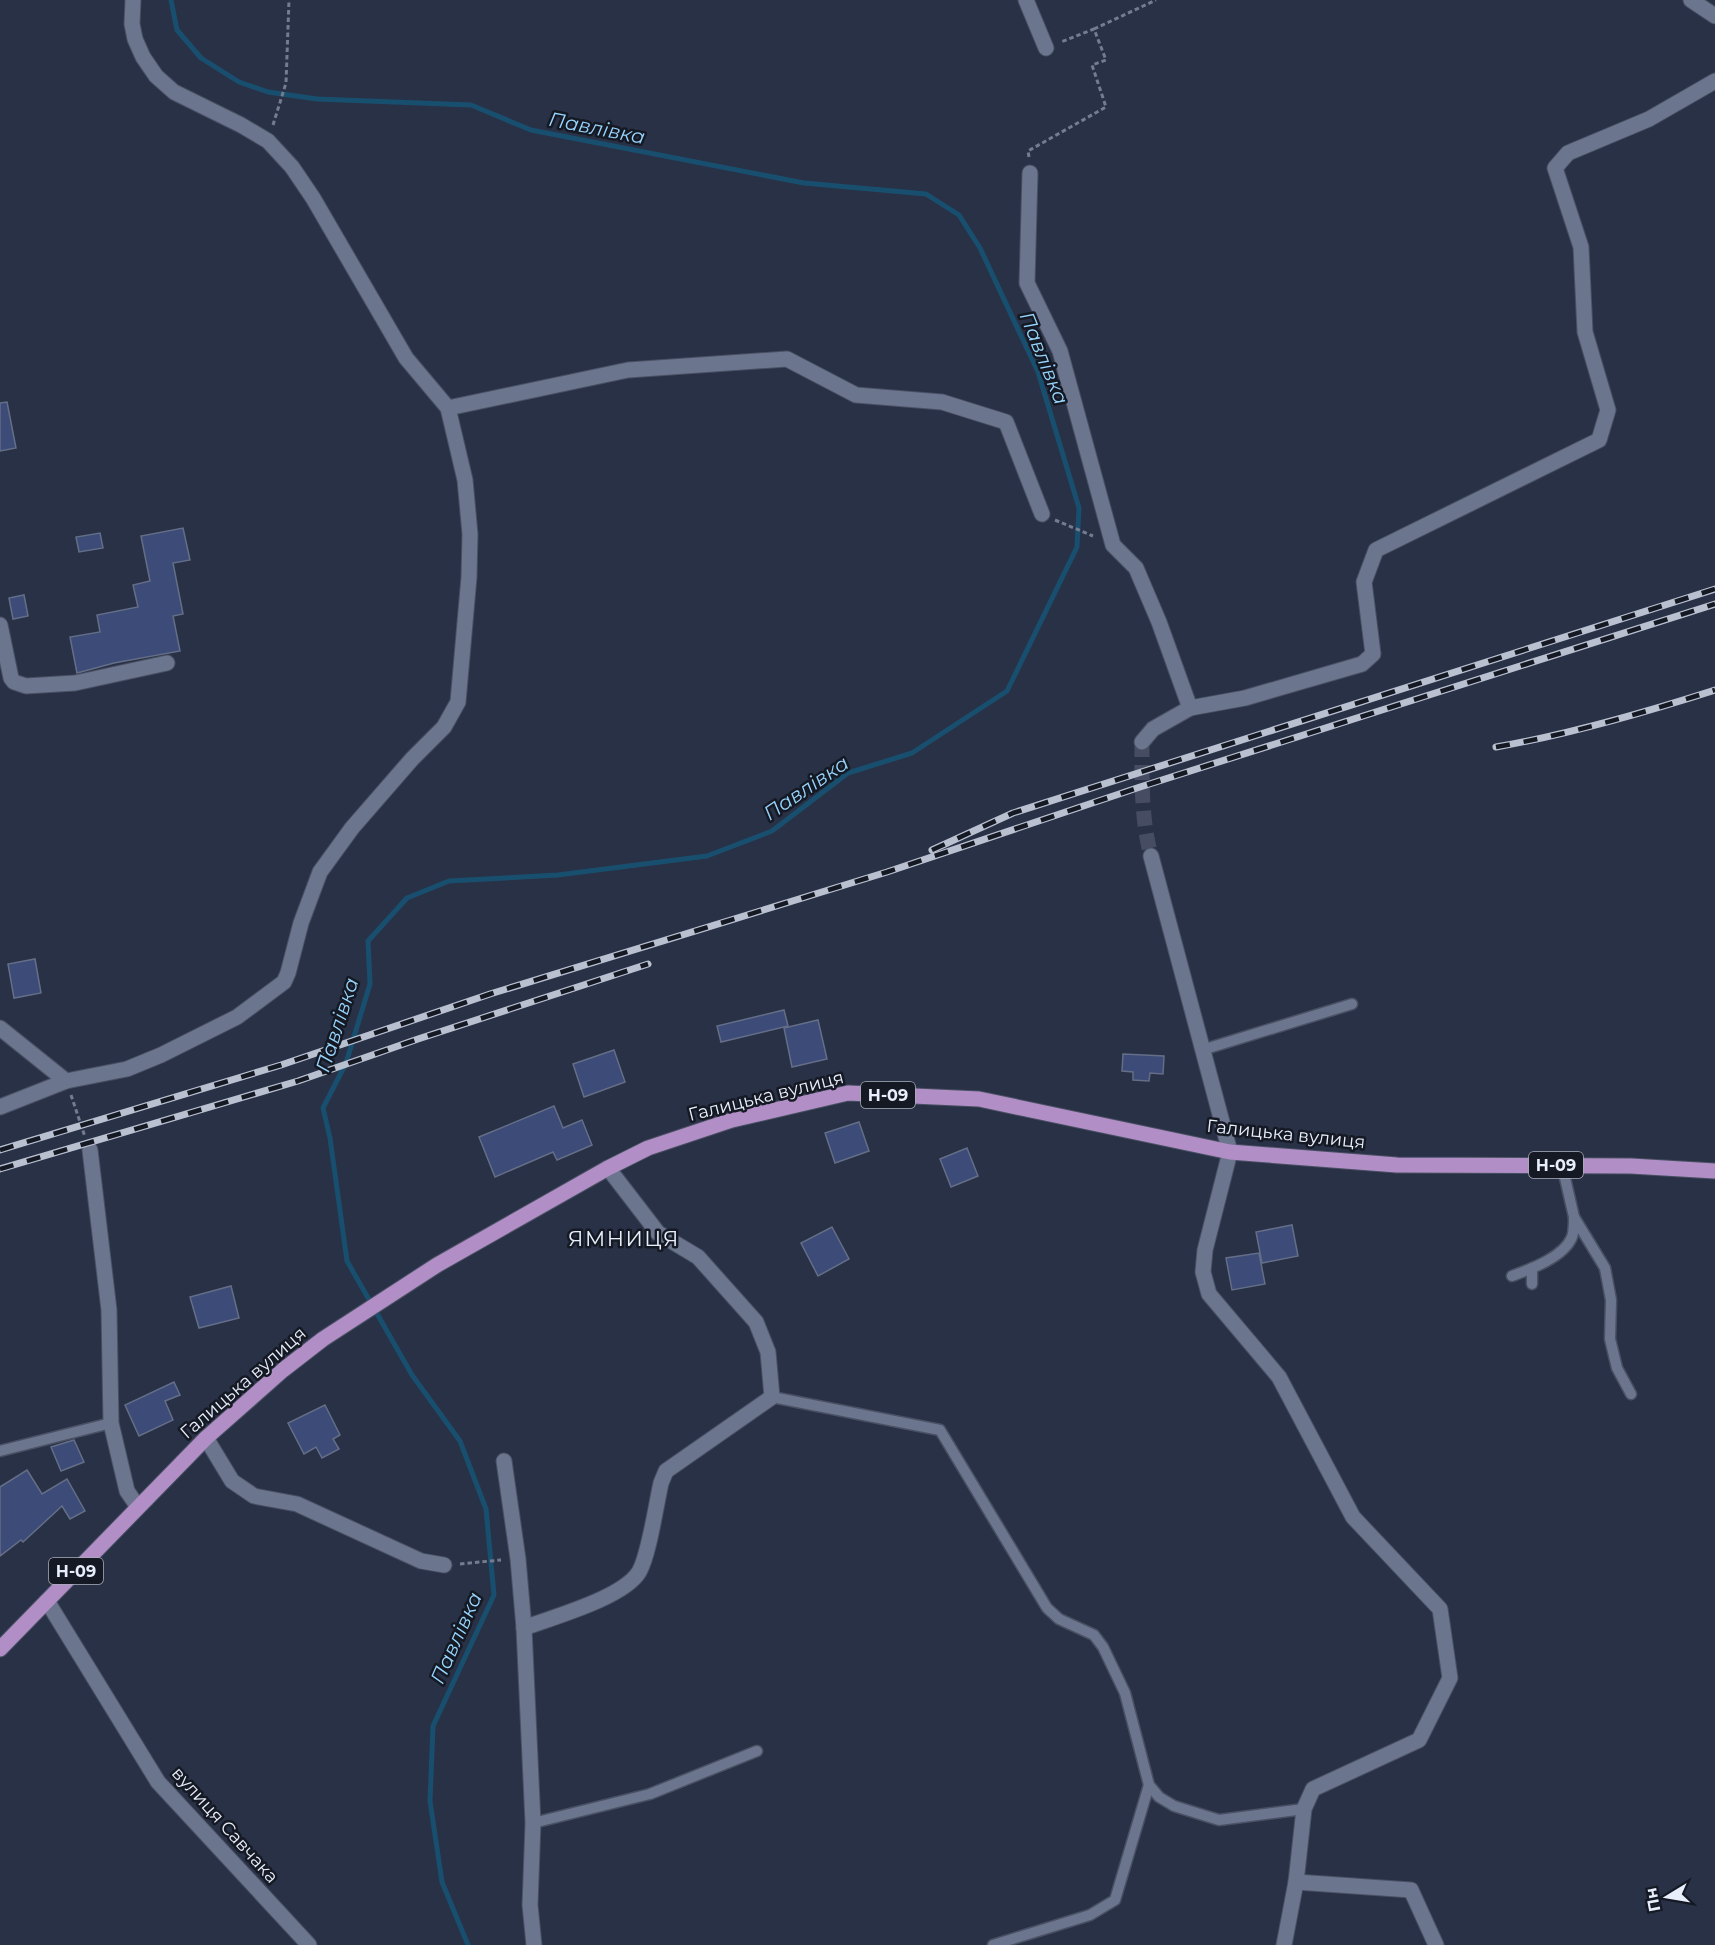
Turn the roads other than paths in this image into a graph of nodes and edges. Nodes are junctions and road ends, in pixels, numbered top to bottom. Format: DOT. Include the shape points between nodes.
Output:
graph roads {
  1 [pos="133,0"];
  2 [pos="1026,0"];
  3 [pos="1690,0"];
  4 [pos="1715,16"];
  5 [pos="1046,48"];
  6 [pos="1715,81"];
  7 [pos="1030,173"];
  8 [pos="448,408"];
  9 [pos="1048,517"];
  10 [pos="0,625"];
  11 [pos="167,663"];
  12 [pos="1190,708"];
  13 [pos="1142,742"];
  14 [pos="1151,856"];
  15 [pos="1352,1004"];
  16 [pos="0,1028"];
  17 [pos="1202,1050"];
  18 [pos="66,1081"];
  19 [pos="0,1107"];
  20 [pos="90,1150"];
  21 [pos="1230,1152"];
  22 [pos="1562,1165"];
  23 [pos="608,1168"];
  24 [pos="1715,1171"];
  25 [pos="1574,1217"];
  26 [pos="1532,1268"];
  27 [pos="1512,1276"];
  28 [pos="1532,1284"];
  29 [pos="1631,1394"];
  30 [pos="772,1397"];
  31 [pos="111,1423"];
  32 [pos="206,1438"];
  33 [pos="0,1451"];
  34 [pos="504,1461"];
  35 [pos="138,1507"];
  36 [pos="444,1565"];
  37 [pos="47,1601"];
  38 [pos="524,1628"];
  39 [pos="0,1649"];
  40 [pos="757,1751"];
  41 [pos="1149,1785"];
  42 [pos="1304,1809"];
  43 [pos="533,1823"];
  44 [pos="1296,1882"];
  45 [pos="309,1945"];
  46 [pos="534,1945"];
  47 [pos="993,1945"];
  48 [pos="1284,1945"];
  49 [pos="1436,1945"];
  1 -- 8 [label="street" via="135,39 156,76 174,92 268,141 292,167 406,358"];
  2 -- 5 [label="street"];
  3 -- 4 [label="street"];
  6 -- 12 [label="street" via="1649,119 1568,153 1555,168 1581,247 1585,332 1608,410 1599,440 1376,550 1364,582 1373,654 1362,663 1245,698"];
  7 -- 12 [label="street" via="1027,283 1060,351 1113,545 1136,568"];
  8 -- 9 [label="street" via="628,370 787,359 856,395 942,402 1006,422"];
  8 -- 18 [label="street" via="465,480 470,534 458,702 444,728 352,828 320,872 284,982 237,1017 161,1055 127,1069"];
  10 -- 11 [label="street" via="11,678 26,686 75,683"];
  12 -- 13 [label="street" via="1153,729"];
  14 -- 17 [label="street"];
  15 -- 17 [label="lane"];
  16 -- 18 [label="street"];
  17 -- 21 [label="street"];
  18 -- 19 [label="street"];
  20 -- 31 [label="street" via="109,1311"];
  21 -- 22 [label="main road, Галицька вулиця / Н-09" via="1397,1165"];
  21 -- 23 [label="main road, Галицька вулиця / Н-09" via="980,1099 848,1093 732,1120 648,1148"];
  21 -- 42 [label="street" via="1205,1250 1203,1272 1209,1294 1280,1377 1353,1517 1440,1609 1450,1678 1419,1740 1313,1789"];
  22 -- 24 [label="main road, Галицька вулиця / Н-09"];
  22 -- 25 [label="lane"];
  23 -- 30 [label="street" via="658,1233 698,1257 756,1322 768,1352"];
  23 -- 32 [label="main road, Галицька вулиця / Н-09" via="437,1265 323,1339"];
  25 -- 26 [label="lane" via="1572,1237 1560,1252"];
  25 -- 29 [label="lane" via="1605,1268 1611,1300 1610,1339 1617,1368"];
  26 -- 27 [label="lane"];
  26 -- 28 [label="lane"];
  30 -- 38 [label="street" via="666,1471 645,1558 629,1584 613,1594"];
  30 -- 41 [label="lane" via="940,1430 1047,1608 1059,1619 1094,1635 1103,1647 1125,1693"];
  31 -- 33 [label="lane"];
  31 -- 35 [label="street" via="126,1491"];
  32 -- 35 [label="main road, Галицька вулиця / Н-09"];
  32 -- 36 [label="street" via="232,1481 254,1496 297,1504 421,1561"];
  34 -- 38 [label="street"];
  35 -- 37 [label="main road, Галицька вулиця / Н-09"];
  37 -- 39 [label="main road, Галицька вулиця / Н-09"];
  37 -- 45 [label="street, вулиця Савчака" via="158,1782"];
  38 -- 43 [label="street"];
  40 -- 43 [label="lane" via="650,1794"];
  41 -- 42 [label="lane" via="1158,1797 1174,1806 1219,1820"];
  41 -- 47 [label="lane" via="1115,1900 1090,1915"];
  42 -- 44 [label="street"];
  43 -- 46 [label="street" via="530,1905"];
  44 -- 48 [label="street"];
  44 -- 49 [label="street" via="1411,1890"];
}
